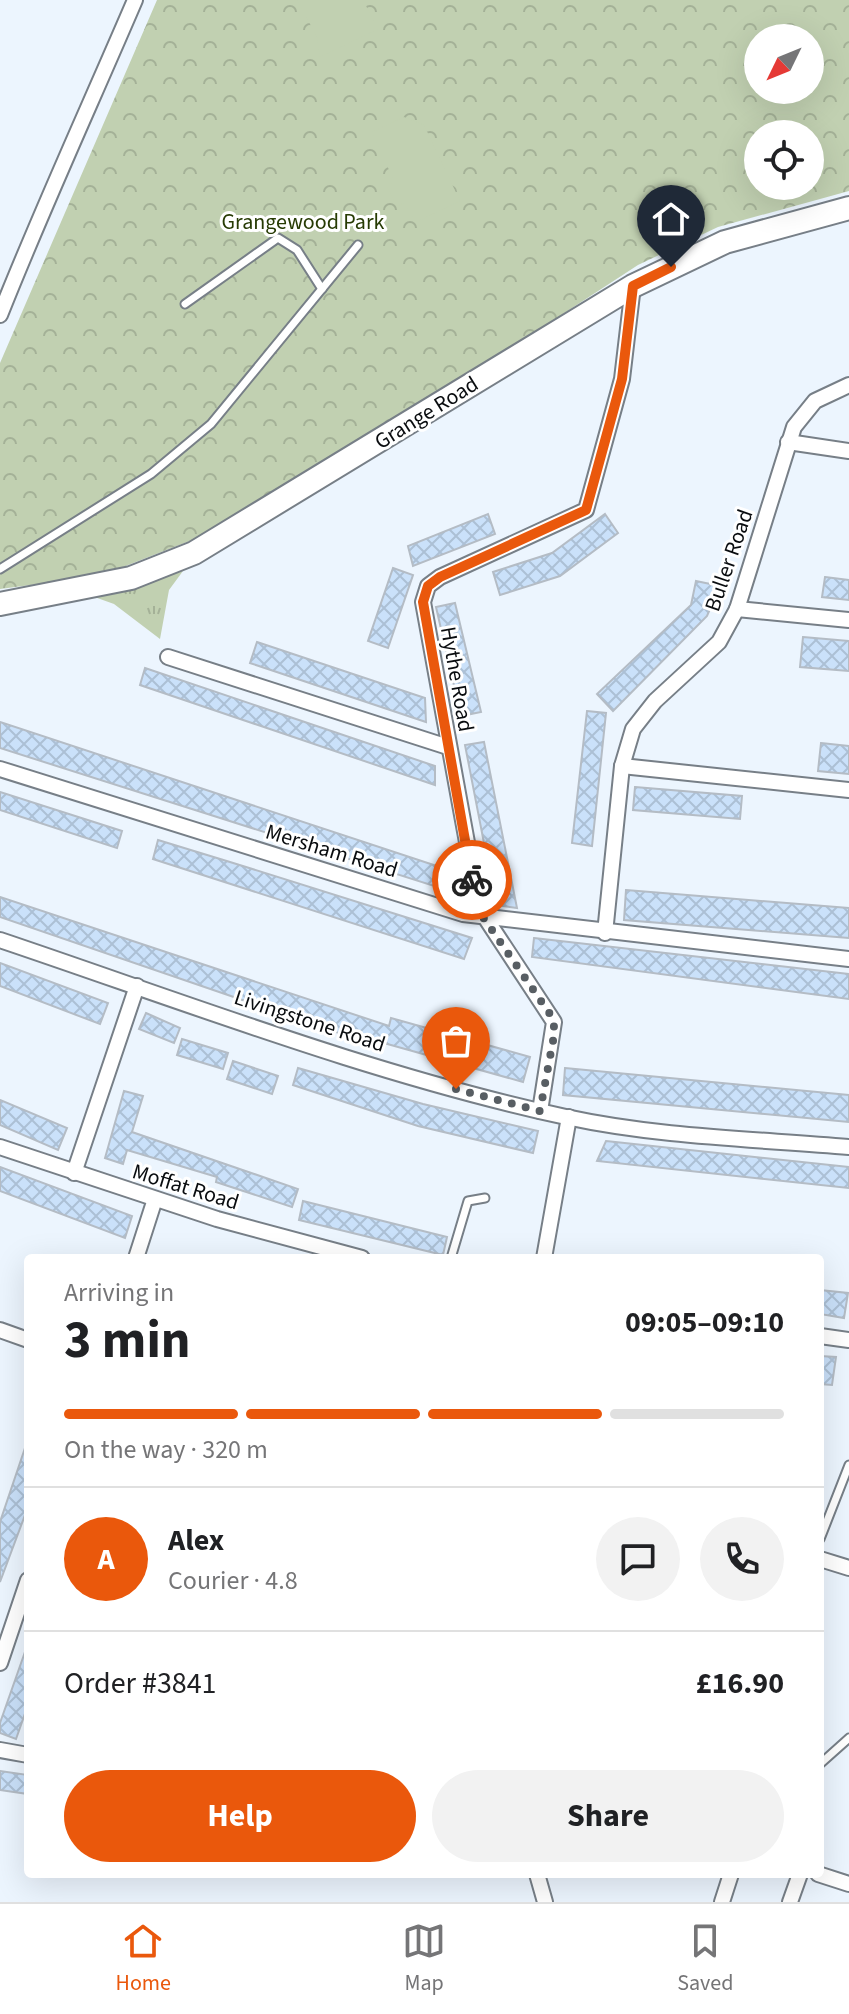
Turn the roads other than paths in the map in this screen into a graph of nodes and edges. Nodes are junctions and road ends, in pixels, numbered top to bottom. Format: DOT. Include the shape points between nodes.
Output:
graph roads {
  1 [pos="135,0"];
  2 [pos="849,208"];
  3 [pos="358,245"];
  4 [pos="633,286"];
  5 [pos="322,289"];
  6 [pos="185,304"];
  7 [pos="0,315"];
  8 [pos="849,385"];
  9 [pos="788,442"];
  10 [pos="849,451"];
  11 [pos="0,569"];
  12 [pos="0,604"];
  13 [pos="737,609"];
  14 [pos="849,620"];
  15 [pos="168,657"];
  16 [pos="448,747"];
  17 [pos="622,766"];
  18 [pos="0,769"];
  19 [pos="849,790"];
  20 [pos="483,917"];
  21 [pos="605,933"];
  22 [pos="0,940"];
  23 [pos="849,959"];
  24 [pos="137,986"];
  25 [pos="540,1111"];
  26 [pos="569,1117"];
  27 [pos="0,1147"];
  28 [pos="849,1147"];
  29 [pos="74,1173"];
  30 [pos="485,1198"];
  31 [pos="155,1199"];
  32 [pos="137,1254"];
  33 [pos="348,1254"];
  34 [pos="452,1254"];
  35 [pos="545,1254"];
  36 [pos="0,1330"];
  37 [pos="824,1337"];
  38 [pos="24,1339"];
  39 [pos="849,1340"];
  40 [pos="849,1465"];
  41 [pos="824,1529"];
  42 [pos="824,1560"];
  43 [pos="849,1568"];
  44 [pos="24,1592"];
  45 [pos="0,1663"];
  46 [pos="849,1738"];
  47 [pos="0,1750"];
  48 [pos="24,1754"];
  49 [pos="824,1760"];
  50 [pos="824,1876"];
  51 [pos="538,1878"];
  52 [pos="730,1878"];
  53 [pos="799,1878"];
  54 [pos="849,1884"];
  55 [pos="545,1902"];
  56 [pos="722,1902"];
  57 [pos="790,1902"];
  1 -- 7 [label="street"];
  2 -- 4 [label="main road, Grange Road" via="725,242"];
  3 -- 5 [label="lane"];
  4 -- 12 [label="main road, Grange Road" via="194,553 131,578"];
  4 -- 16 [label="street, Hythe Road" via="622,379 586,510 428,586 423,602"];
  5 -- 6 [label="lane" via="297,250 278,238"];
  5 -- 11 [label="lane" via="235,397 182,450"];
  8 -- 9 [label="street, Buller Road" via="815,401 799,418"];
  9 -- 10 [label="street"];
  9 -- 13 [label="street, Buller Road"];
  13 -- 14 [label="street"];
  13 -- 17 [label="street, Buller Road" via="708,656 643,714"];
  15 -- 16 [label="street"];
  16 -- 20 [label="street, Hythe Road"];
  17 -- 19 [label="street"];
  17 -- 21 [label="street, Buller Road"];
  18 -- 20 [label="street, Mersham Road"];
  20 -- 21 [label="street, Mersham Road"];
  20 -- 25 [label="street, Hythe Road" via="554,1022"];
  21 -- 23 [label="street, Mersham Road"];
  22 -- 24 [label="street, Livingstone Road"];
  24 -- 25 [label="street, Livingstone Road" via="428,1082"];
  24 -- 29 [label="street"];
  25 -- 26 [label="street, Livingstone Road"];
  26 -- 28 [label="street, Livingstone Road" via="651,1130"];
  26 -- 35 [label="street"];
  27 -- 29 [label="street, Moffat Road"];
  29 -- 31 [label="street, Moffat Road"];
  30 -- 34 [label="lane" via="468,1201"];
  31 -- 32 [label="street"];
  31 -- 33 [label="street, Moffat Road"];
  36 -- 38 [label="street"];
  37 -- 39 [label="street"];
  40 -- 41 [label="lane"];
  42 -- 43 [label="street"];
  44 -- 45 [label="street"];
  46 -- 49 [label="lane"];
  47 -- 48 [label="street"];
  50 -- 54 [label="street"];
  51 -- 55 [label="street"];
  52 -- 56 [label="street"];
  53 -- 57 [label="street"];
}
